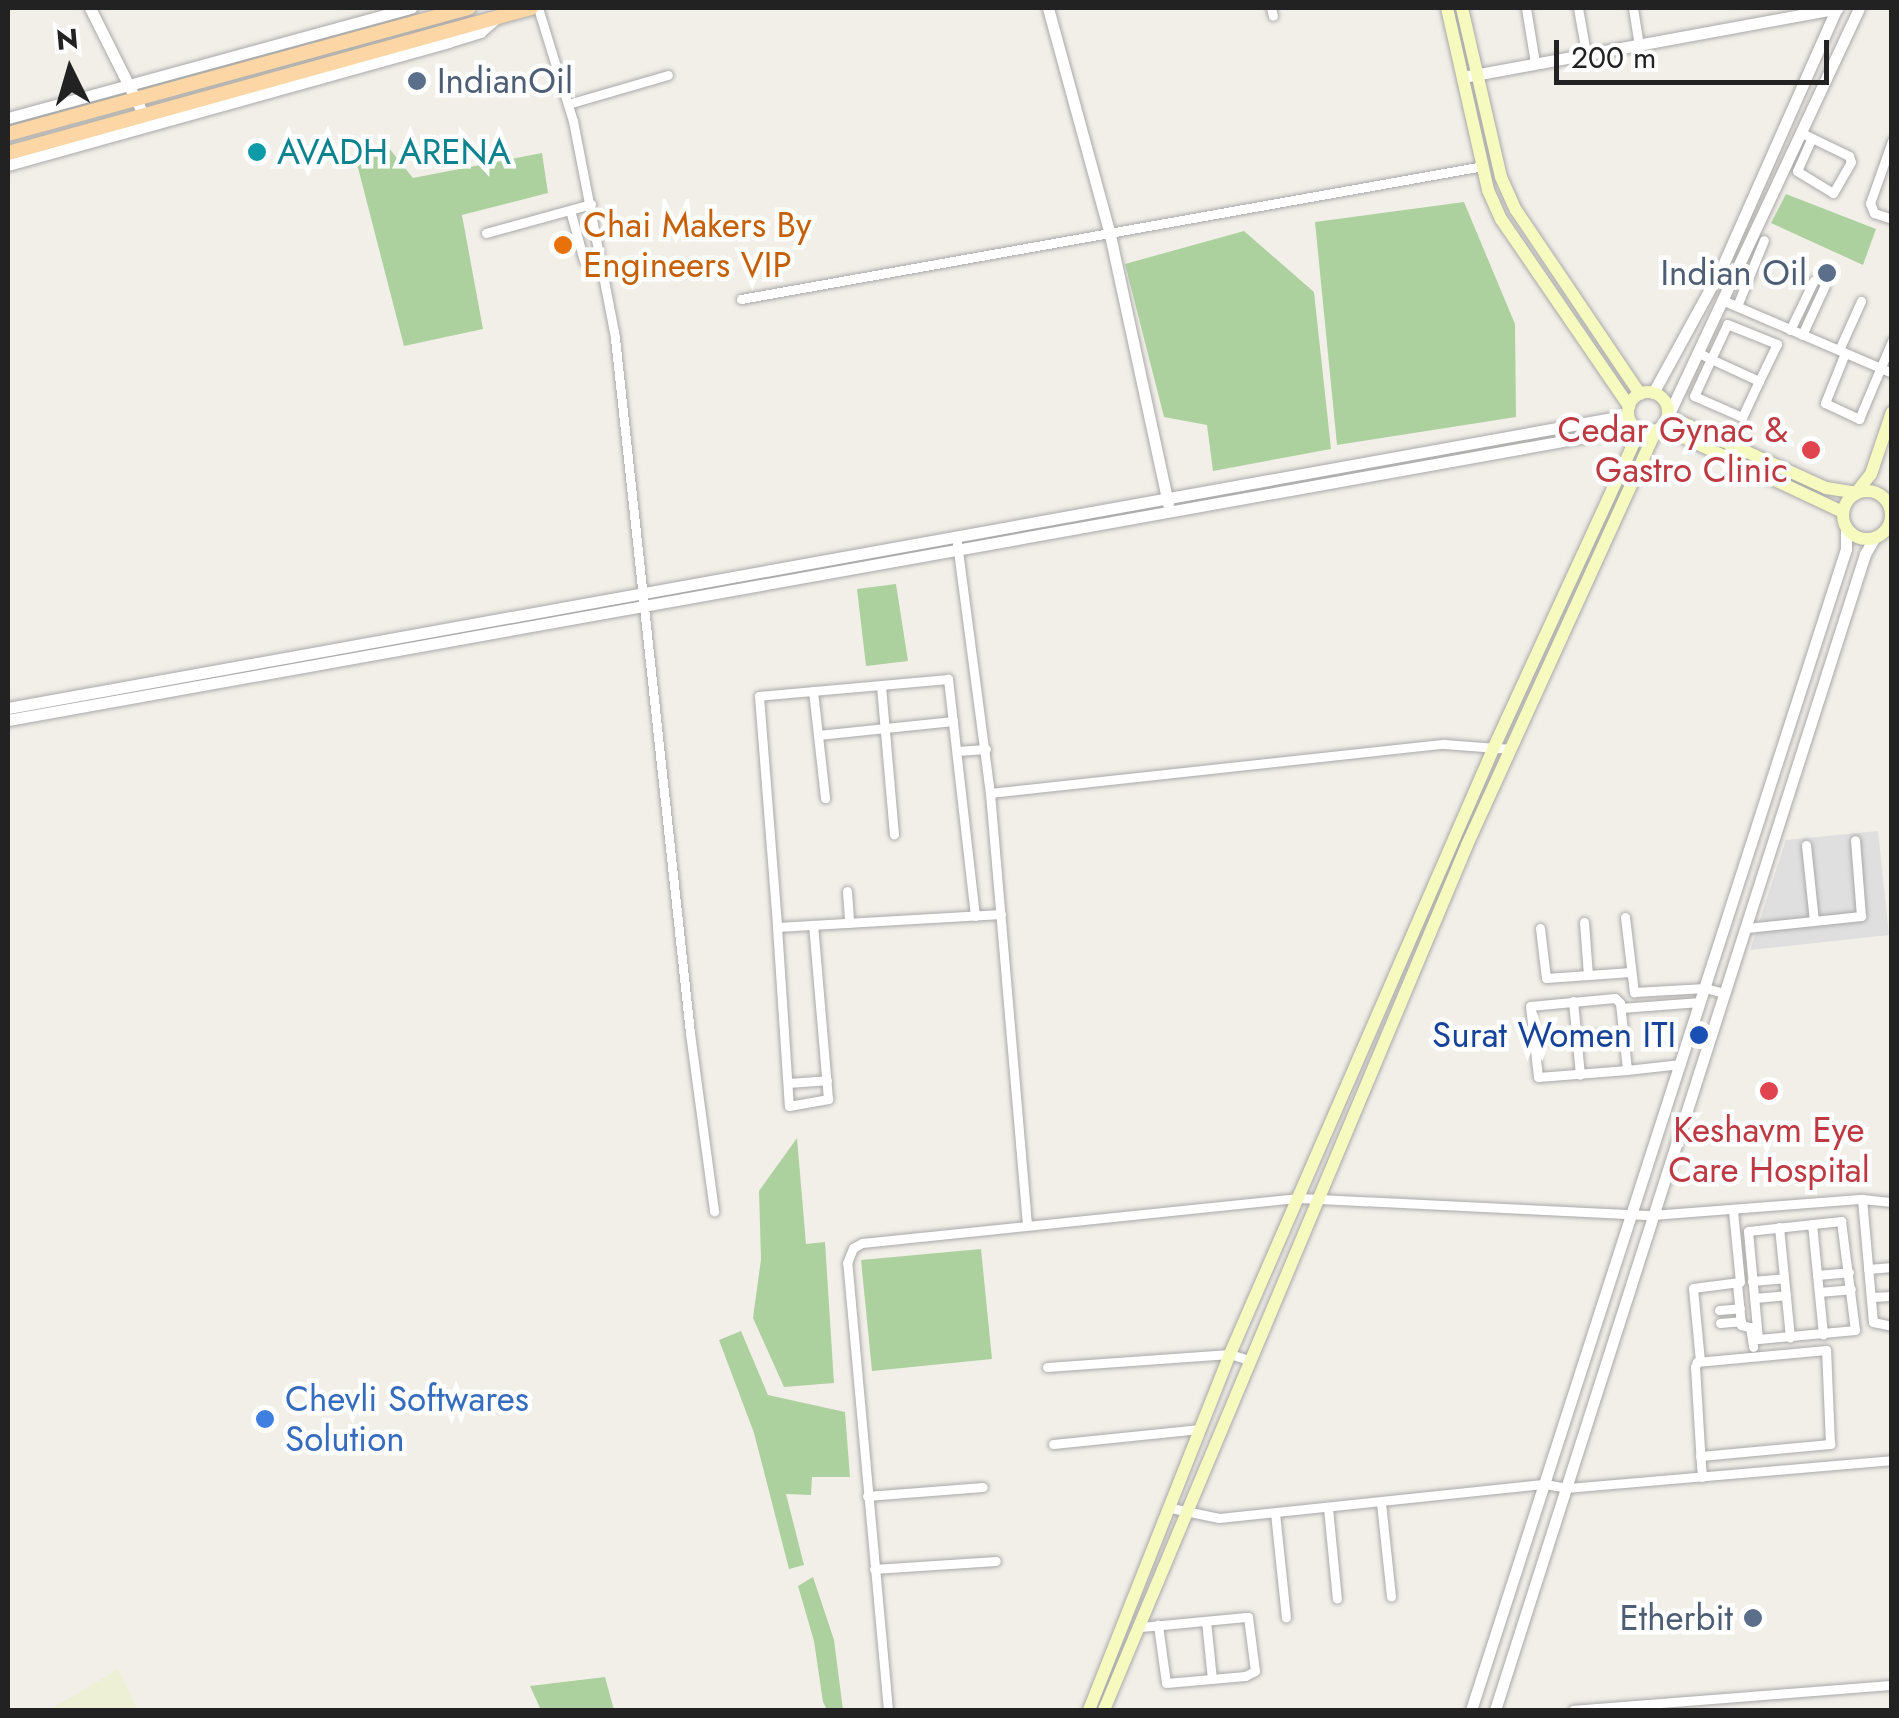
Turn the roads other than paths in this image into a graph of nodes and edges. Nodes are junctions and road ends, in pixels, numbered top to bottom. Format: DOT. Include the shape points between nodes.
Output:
graph roads {
  1 [pos="90,8"];
  2 [pos="411,8"];
  3 [pos="469,8"];
  4 [pos="535,8"];
  5 [pos="1048,8"];
  6 [pos="1447,8"];
  7 [pos="1462,8"];
  8 [pos="1526,8"];
  9 [pos="1578,8"];
  10 [pos="1633,8"];
  11 [pos="1838,8"];
  12 [pos="1860,8"];
  13 [pos="1639,44"];
  14 [pos="1586,53"];
  15 [pos="1535,63"];
  16 [pos="668,74"];
  17 [pos="1470,75"];
  18 [pos="128,84"];
  19 [pos="136,98"];
  20 [pos="568,104"];
  21 [pos="8,118"];
  22 [pos="146,120"];
  23 [pos="8,134"];
  24 [pos="1807,136"];
  25 [pos="1890,148"];
  26 [pos="8,153"];
  27 [pos="1888,164"];
  28 [pos="8,165"];
  29 [pos="1483,166"];
  30 [pos="591,204"];
  31 [pos="570,210"];
  32 [pos="1892,219"];
  33 [pos="486,233"];
  34 [pos="1110,235"];
  35 [pos="1764,240"];
  36 [pos="584,260"];
  37 [pos="1814,280"];
  38 [pos="1824,285"];
  39 [pos="741,298"];
  40 [pos="1722,300"];
  41 [pos="1861,302"];
  42 [pos="1737,306"];
  43 [pos="1790,330"];
  44 [pos="1802,335"];
  45 [pos="1892,341"];
  46 [pos="1697,352"];
  47 [pos="1842,352"];
  48 [pos="1711,358"];
  49 [pos="1880,368"];
  50 [pos="1892,374"];
  51 [pos="1760,381"];
  52 [pos="1646,394"];
  53 [pos="1629,410"];
  54 [pos="1892,412"];
  55 [pos="1662,424"];
  56 [pos="1638,429"];
  57 [pos="1892,487"];
  58 [pos="1856,493"];
  59 [pos="1167,498"];
  60 [pos="1890,507"];
  61 [pos="1843,512"];
  62 [pos="1171,514"];
  63 [pos="1846,528"];
  64 [pos="955,536"];
  65 [pos="1875,538"];
  66 [pos="1892,542"];
  67 [pos="958,552"];
  68 [pos="644,591"];
  69 [pos="646,608"];
  70 [pos="882,686"];
  71 [pos="813,691"];
  72 [pos="8,708"];
  73 [pos="8,720"];
  74 [pos="953,720"];
  75 [pos="885,728"];
  76 [pos="818,735"];
  77 [pos="1494,747"];
  78 [pos="986,748"];
  79 [pos="1511,749"];
  80 [pos="957,751"];
  81 [pos="990,792"];
  82 [pos="824,798"];
  83 [pos="894,834"];
  84 [pos="1856,840"];
  85 [pos="1806,846"];
  86 [pos="847,892"];
  87 [pos="1001,914"];
  88 [pos="975,916"];
  89 [pos="1625,917"];
  90 [pos="1814,921"];
  91 [pos="1584,922"];
  92 [pos="849,923"];
  93 [pos="813,925"];
  94 [pos="778,927"];
  95 [pos="1540,928"];
  96 [pos="1746,928"];
  97 [pos="1631,972"];
  98 [pos="1588,975"];
  99 [pos="1705,988"];
  100 [pos="1724,993"];
  101 [pos="1574,1002"];
  102 [pos="1700,1002"];
  103 [pos="1621,1008"];
  104 [pos="1624,1033"];
  105 [pos="1577,1036"];
  106 [pos="1533,1040"];
  107 [pos="1681,1064"];
  108 [pos="1627,1070"];
  109 [pos="1580,1075"];
  110 [pos="826,1080"];
  111 [pos="788,1083"];
  112 [pos="1658,1133"];
  113 [pos="1676,1139"];
  114 [pos="1299,1198"];
  115 [pos="1862,1199"];
  116 [pos="1317,1201"];
  117 [pos="1892,1202"];
  118 [pos="1792,1205"];
  119 [pos="1733,1210"];
  120 [pos="714,1211"];
  121 [pos="1632,1214"];
  122 [pos="1652,1215"];
  123 [pos="1027,1222"];
  124 [pos="1812,1224"];
  125 [pos="1789,1226"];
  126 [pos="1892,1267"];
  127 [pos="1868,1269"];
  128 [pos="1849,1272"];
  129 [pos="1817,1275"];
  130 [pos="1784,1278"];
  131 [pos="1752,1281"];
  132 [pos="1737,1283"];
  133 [pos="1851,1289"];
  134 [pos="1819,1292"];
  135 [pos="1786,1295"];
  136 [pos="1892,1296"];
  137 [pos="1871,1297"];
  138 [pos="1754,1298"];
  139 [pos="1740,1308"];
  140 [pos="1718,1310"];
  141 [pos="1741,1321"];
  142 [pos="1720,1324"];
  143 [pos="1892,1326"];
  144 [pos="1824,1334"];
  145 [pos="1790,1338"];
  146 [pos="1753,1348"];
  147 [pos="1230,1354"];
  148 [pos="1251,1361"];
  149 [pos="1700,1361"];
  150 [pos="1047,1367"];
  151 [pos="1200,1430"];
  152 [pos="1053,1444"];
  153 [pos="1776,1449"];
  154 [pos="1763,1450"];
  155 [pos="1700,1456"];
  156 [pos="1892,1460"];
  157 [pos="1778,1470"];
  158 [pos="1764,1472"];
  159 [pos="1702,1477"];
  160 [pos="1545,1484"];
  161 [pos="982,1487"];
  162 [pos="1567,1488"];
  163 [pos="867,1496"];
  164 [pos="1380,1503"];
  165 [pos="1171,1508"];
  166 [pos="1328,1508"];
  167 [pos="1276,1513"];
  168 [pos="1188,1514"];
  169 [pos="996,1561"];
  170 [pos="874,1569"];
  171 [pos="1392,1596"];
  172 [pos="1337,1598"];
  173 [pos="1286,1617"];
  174 [pos="1206,1621"];
  175 [pos="1158,1625"];
  176 [pos="1140,1627"];
  177 [pos="1212,1679"];
  178 [pos="1892,1685"];
  179 [pos="888,1710"];
  180 [pos="1089,1710"];
  181 [pos="1104,1710"];
  182 [pos="1470,1710"];
  183 [pos="1495,1710"];
  184 [pos="1572,1710"];
  1 -- 18 [label="street"];
  2 -- 18 [label="street"];
  3 -- 19 [label="main road"];
  4 -- 20 [label="street"];
  4 -- 22 [label="main road"];
  5 -- 34 [label="street"];
  6 -- 17 [label="main road"];
  7 -- 17 [label="main road"];
  8 -- 15 [label="street"];
  9 -- 14 [label="street"];
  10 -- 13 [label="street"];
  11 -- 13 [label="street"];
  11 -- 52 [label="street" via="1722,267"];
  12 -- 24 [label="street"];
  13 -- 14 [label="street"];
  14 -- 15 [label="street"];
  15 -- 17 [label="street"];
  16 -- 20 [label="street"];
  17 -- 29 [label="main road"];
  17 -- 52 [label="main road" via="1516,210"];
  18 -- 19 [label="street"];
  18 -- 21 [label="street"];
  19 -- 22 [label="street"];
  19 -- 23 [label="main road"];
  20 -- 30 [label="street"];
  22 -- 26 [label="main road"];
  22 -- 28 [label="street"];
  24 -- 24 [label="street" via="1849,156 1832,193 1797,172"];
  24 -- 40 [label="street"];
  25 -- 27 [label="street"];
  27 -- 32 [label="street" via="1870,208"];
  29 -- 34 [label="street"];
  29 -- 53 [label="main road" via="1501,219"];
  30 -- 31 [label="street"];
  30 -- 68 [label="street" via="615,338"];
  31 -- 33 [label="street"];
  31 -- 36 [label="street"];
  34 -- 39 [label="street"];
  34 -- 59 [label="street"];
  35 -- 42 [label="street"];
  37 -- 43 [label="street"];
  38 -- 44 [label="street"];
  40 -- 42 [label="street"];
  40 -- 46 [label="street"];
  41 -- 47 [label="street"];
  42 -- 43 [label="street"];
  43 -- 44 [label="street"];
  44 -- 47 [label="street"];
  45 -- 49 [label="street"];
  46 -- 48 [label="street"];
  46 -- 55 [label="street"];
  47 -- 49 [label="street"];
  47 -- 49 [label="street" via="1825,403 1860,419"];
  48 -- 51 [label="street"];
  48 -- 51 [label="street" via="1727,324 1777,344"];
  48 -- 51 [label="street" via="1694,396 1742,417"];
  49 -- 50 [label="street"];
  52 -- 53 [label="main road"];
  52 -- 55 [label="main road" via="1664,400"];
  53 -- 56 [label="main road"];
  53 -- 59 [label="street"];
  54 -- 58 [label="main road" via="1871,474"];
  55 -- 56 [label="main road"];
  55 -- 58 [label="main road" via="1826,488"];
  55 -- 61 [label="main road"];
  55 -- 79 [label="main road"];
  56 -- 62 [label="street"];
  56 -- 77 [label="main road"];
  57 -- 60 [label="main road"];
  58 -- 60 [label="main road" via="1872,492"];
  58 -- 61 [label="main road"];
  59 -- 62 [label="street"];
  59 -- 64 [label="street"];
  60 -- 65 [label="main road" via="1889,521"];
  61 -- 63 [label="main road"];
  62 -- 67 [label="street"];
  63 -- 65 [label="main road"];
  63 -- 99 [label="street" via="1846,550"];
  64 -- 67 [label="street"];
  64 -- 68 [label="street"];
  65 -- 66 [label="main road"];
  65 -- 96 [label="street"];
  67 -- 69 [label="street"];
  67 -- 78 [label="street"];
  68 -- 69 [label="street"];
  68 -- 72 [label="street"];
  69 -- 73 [label="street"];
  69 -- 120 [label="street"];
  70 -- 71 [label="street"];
  70 -- 74 [label="street" via="948,679"];
  70 -- 75 [label="street"];
  71 -- 76 [label="street"];
  71 -- 94 [label="street" via="759,696"];
  74 -- 75 [label="street"];
  74 -- 80 [label="street"];
  75 -- 76 [label="street"];
  75 -- 83 [label="street"];
  76 -- 82 [label="street"];
  77 -- 79 [label="street"];
  77 -- 81 [label="street" via="1444,744"];
  77 -- 114 [label="main road"];
  78 -- 80 [label="street"];
  78 -- 81 [label="street"];
  79 -- 116 [label="main road"];
  80 -- 88 [label="street"];
  81 -- 87 [label="street"];
  84 -- 90 [label="street" via="1863,913"];
  85 -- 90 [label="street"];
  86 -- 92 [label="street"];
  87 -- 88 [label="street"];
  87 -- 123 [label="street"];
  88 -- 92 [label="street"];
  89 -- 97 [label="street"];
  90 -- 96 [label="street"];
  91 -- 98 [label="street"];
  92 -- 93 [label="street"];
  93 -- 94 [label="street"];
  93 -- 110 [label="street"];
  94 -- 111 [label="street"];
  95 -- 98 [label="street" via="1546,978"];
  96 -- 100 [label="street"];
  97 -- 98 [label="street"];
  97 -- 99 [label="street" via="1634,992"];
  99 -- 100 [label="street"];
  99 -- 102 [label="street"];
  100 -- 113 [label="street"];
  101 -- 103 [label="street" via="1615,998"];
  101 -- 105 [label="street"];
  101 -- 106 [label="street" via="1530,1006"];
  102 -- 103 [label="street"];
  102 -- 107 [label="street"];
  103 -- 104 [label="street"];
  104 -- 105 [label="street"];
  104 -- 108 [label="street"];
  105 -- 106 [label="street"];
  105 -- 109 [label="street"];
  106 -- 109 [label="street" via="1538,1077"];
  107 -- 108 [label="street"];
  107 -- 112 [label="street"];
  108 -- 109 [label="street"];
  110 -- 111 [label="street"];
  110 -- 111 [label="street" via="828,1100 789,1106"];
  112 -- 113 [label="street"];
  112 -- 121 [label="street"];
  113 -- 122 [label="street"];
  114 -- 116 [label="street"];
  114 -- 123 [label="street"];
  114 -- 147 [label="main road"];
  115 -- 117 [label="street"];
  115 -- 118 [label="street"];
  115 -- 127 [label="street"];
  116 -- 121 [label="street"];
  116 -- 148 [label="main road"];
  118 -- 119 [label="street"];
  118 -- 125 [label="street"];
  119 -- 122 [label="street"];
  119 -- 132 [label="street"];
  121 -- 122 [label="street"];
  121 -- 160 [label="street"];
  122 -- 162 [label="street"];
  123 -- 163 [label="street" via="862,1242 849,1254"];
  124 -- 125 [label="street"];
  124 -- 128 [label="street" via="1844,1223"];
  124 -- 129 [label="street"];
  125 -- 130 [label="street"];
  125 -- 131 [label="street" via="1748,1232"];
  126 -- 127 [label="street"];
  127 -- 137 [label="street"];
  128 -- 129 [label="street"];
  128 -- 133 [label="street"];
  129 -- 134 [label="street"];
  130 -- 131 [label="street"];
  130 -- 135 [label="street"];
  131 -- 138 [label="street"];
  132 -- 139 [label="street"];
  132 -- 149 [label="street" via="1693,1288"];
  133 -- 134 [label="street"];
  133 -- 144 [label="street" via="1855,1330"];
  134 -- 144 [label="street"];
  135 -- 138 [label="street"];
  135 -- 145 [label="street"];
  136 -- 137 [label="street"];
  137 -- 143 [label="street" via="1874,1325"];
  138 -- 145 [label="street" via="1758,1339"];
  139 -- 140 [label="street"];
  139 -- 141 [label="street"];
  141 -- 142 [label="street"];
  141 -- 146 [label="street" via="1751,1330"];
  144 -- 145 [label="street"];
  147 -- 148 [label="street"];
  147 -- 150 [label="street"];
  147 -- 151 [label="main road"];
  148 -- 168 [label="main road"];
  149 -- 153 [label="street" via="1824,1348 1830,1443"];
  149 -- 155 [label="street"];
  151 -- 152 [label="street"];
  151 -- 165 [label="main road"];
  153 -- 154 [label="street"];
  153 -- 157 [label="street"];
  154 -- 155 [label="street"];
  154 -- 158 [label="street"];
  155 -- 159 [label="street"];
  156 -- 157 [label="street"];
  157 -- 158 [label="street"];
  158 -- 159 [label="street"];
  159 -- 162 [label="street"];
  160 -- 162 [label="street"];
  160 -- 164 [label="street"];
  160 -- 182 [label="street"];
  161 -- 163 [label="street"];
  162 -- 183 [label="street"];
  163 -- 170 [label="street"];
  164 -- 166 [label="street"];
  164 -- 171 [label="street"];
  165 -- 168 [label="street"];
  165 -- 180 [label="main road"];
  166 -- 167 [label="street"];
  166 -- 172 [label="street"];
  167 -- 168 [label="street"];
  167 -- 173 [label="street"];
  168 -- 176 [label="main road"];
  169 -- 170 [label="street"];
  170 -- 179 [label="street"];
  174 -- 175 [label="street"];
  174 -- 177 [label="street"];
  174 -- 177 [label="street" via="1249,1618 1255,1671"];
  175 -- 176 [label="street"];
  175 -- 177 [label="street" via="1166,1683"];
  176 -- 181 [label="main road"];
  178 -- 184 [label="street"];
}
